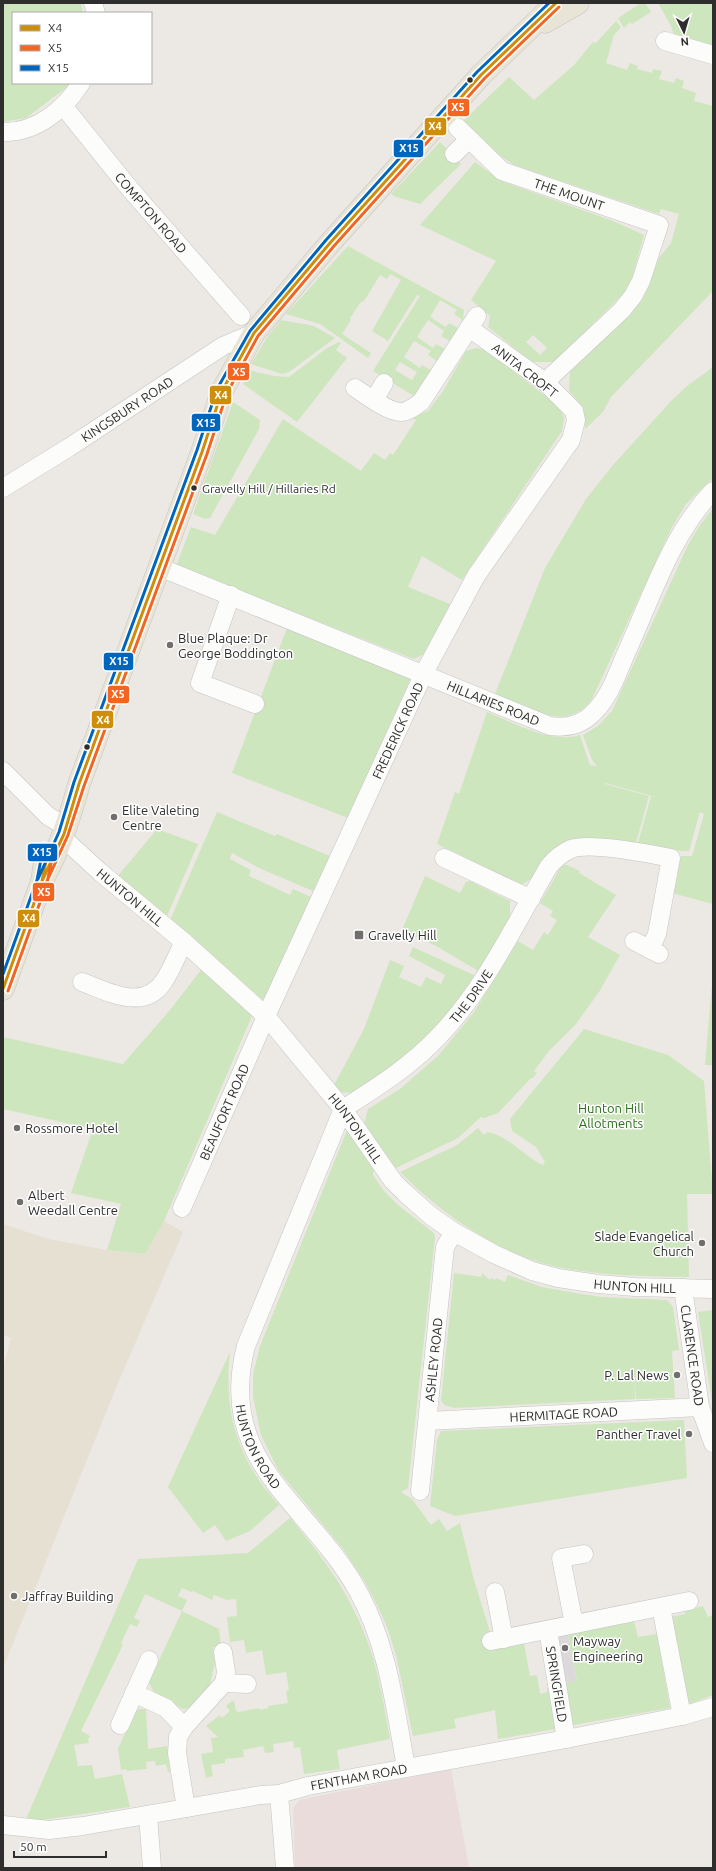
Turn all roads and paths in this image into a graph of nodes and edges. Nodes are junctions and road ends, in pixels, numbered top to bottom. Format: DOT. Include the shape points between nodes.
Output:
graph roads {
  1 [pos="556,3"];
  2 [pos="578,3"];
  3 [pos="521,36"];
  4 [pos="665,42"];
  5 [pos="713,55"];
  6 [pos="80,84"];
  7 [pos="64,107"];
  8 [pos="3,132"];
  9 [pos="454,154"];
  10 [pos="241,316"];
  11 [pos="254,333"];
  12 [pos="545,382"];
  13 [pos="384,383"];
  14 [pos="355,388"];
  15 [pos="374,400"];
  16 [pos="556,459"];
  17 [pos="3,488"];
  18 [pos="713,491"];
  19 [pos="159,567"];
  20 [pos="231,595"];
  21 [pos="424,673"];
  22 [pos="255,704"];
  23 [pos="3,771"];
  24 [pos="60,829"];
  25 [pos="444,858"];
  26 [pos="531,900"];
  27 [pos="634,940"];
  28 [pos="184,942"];
  29 [pos="82,982"];
  30 [pos="3,989"];
  31 [pos="271,1022"];
  32 [pos="343,1109"];
  33 [pos="182,1208"];
  34 [pos="454,1232"];
  35 [pos="683,1288"];
  36 [pos="713,1289"];
  37 [pos="700,1407"];
  38 [pos="428,1421"];
  39 [pos="713,1443"];
  40 [pos="420,1491"];
  41 [pos="584,1554"];
  42 [pos="496,1592"];
  43 [pos="689,1601"];
  44 [pos="661,1607"];
  45 [pos="574,1624"];
  46 [pos="548,1630"];
  47 [pos="223,1652"];
  48 [pos="150,1660"];
  49 [pos="224,1683"];
  50 [pos="247,1684"];
  51 [pos="134,1693"];
  52 [pos="713,1707"];
  53 [pos="682,1716"];
  54 [pos="120,1725"];
  55 [pos="184,1727"];
  56 [pos="566,1740"];
  57 [pos="406,1767"];
  58 [pos="279,1794"];
  59 [pos="186,1808"];
  60 [pos="148,1816"];
  61 [pos="9,1826"];
  62 [pos="152,1868"];
  63 [pos="285,1868"];
  1 -- 3 [label="main road"];
  2 -- 3 [label="main road"];
  3 -- 11 [label="main road" via="481,75 404,160"];
  4 -- 5 [label="street"];
  6 -- 7 [label="street"];
  7 -- 8 [label="street" via="27,128"];
  7 -- 10 [label="street, COMPTON ROAD"];
  9 -- 12 [label="street, THE MOUNT" via="462,134 494,165 513,176 659,225 641,281 633,296 622,310"];
  11 -- 17 [label="street, KINGSBURY ROAD" via="223,346"];
  11 -- 19 [label="main road" via="222,391"];
  12 -- 15 [label="street, ANITA CROFT" via="473,322 421,402 412,409 400,412"];
  12 -- 16 [label="street, ANITA CROFT" via="574,411 576,420 571,440"];
  13 -- 15 [label="street"];
  14 -- 15 [label="street, ANITA CROFT"];
  16 -- 21 [label="street, FREDERICK ROAD" via="476,576"];
  18 -- 21 [label="street, HILLARIES ROAD" via="686,524 609,691 593,714 583,721 562,727 550,726"];
  19 -- 20 [label="street, HILLARIES ROAD"];
  19 -- 24 [label="main road" via="79,784 66,801"];
  20 -- 21 [label="street, HILLARIES ROAD"];
  20 -- 22 [label="street" via="200,683"];
  21 -- 31 [label="street, FREDERICK ROAD"];
  23 -- 24 [label="street, HUNTON HILL"];
  24 -- 28 [label="street, HUNTON HILL" via="100,872"];
  24 -- 30 [label="main road" via="46,855 42,881"];
  25 -- 26 [label="street" via="458,873"];
  26 -- 27 [label="street, THE DRIVE" via="549,866 556,858 571,849 587,847 671,858 654,951"];
  26 -- 32 [label="street, THE DRIVE" via="498,956 440,1035 392,1078"];
  28 -- 29 [label="street" via="164,982 147,997 121,997"];
  28 -- 31 [label="street, HUNTON HILL"];
  31 -- 32 [label="street, HUNTON HILL"];
  31 -- 33 [label="street, BEAUFORT ROAD"];
  32 -- 34 [label="street, HUNTON HILL" via="393,1181 431,1216"];
  32 -- 57 [label="street, HUNTON ROAD" via="246,1346 242,1361 241,1400 250,1442 260,1463 348,1574 369,1612 386,1663"];
  34 -- 35 [label="street, HUNTON HILL" via="532,1271 558,1278 598,1284"];
  34 -- 38 [label="street, ASHLEY ROAD" via="445,1247"];
  35 -- 36 [label="street, HUNTON HILL"];
  35 -- 37 [label="street, CLARENCE ROAD"];
  37 -- 38 [label="street, HERMITAGE ROAD"];
  37 -- 39 [label="street, CLARENCE ROAD"];
  38 -- 40 [label="street, ASHLEY ROAD"];
  41 -- 45 [label="street" via="561,1558"];
  42 -- 46 [label="street, SPRINGFIELD" via="498,1640"];
  43 -- 44 [label="street, SPRINGFIELD"];
  44 -- 45 [label="street, SPRINGFIELD"];
  44 -- 53 [label="street"];
  45 -- 46 [label="street, SPRINGFIELD"];
  46 -- 56 [label="street, SPRINGFIELD"];
  47 -- 49 [label="street" via="226,1672"];
  48 -- 51 [label="street"];
  49 -- 50 [label="street"];
  49 -- 55 [label="street"];
  51 -- 54 [label="street"];
  51 -- 55 [label="street" via="166,1708"];
  52 -- 53 [label="street, FENTHAM ROAD"];
  53 -- 56 [label="street, FENTHAM ROAD"];
  55 -- 59 [label="street" via="176,1746"];
  56 -- 57 [label="street, FENTHAM ROAD"];
  57 -- 58 [label="street, FENTHAM ROAD"];
  58 -- 59 [label="street, FENTHAM ROAD"];
  58 -- 63 [label="street"];
  59 -- 60 [label="street, FENTHAM ROAD"];
  60 -- 61 [label="street, FENTHAM ROAD" via="49,1830"];
  60 -- 62 [label="street"];
}
